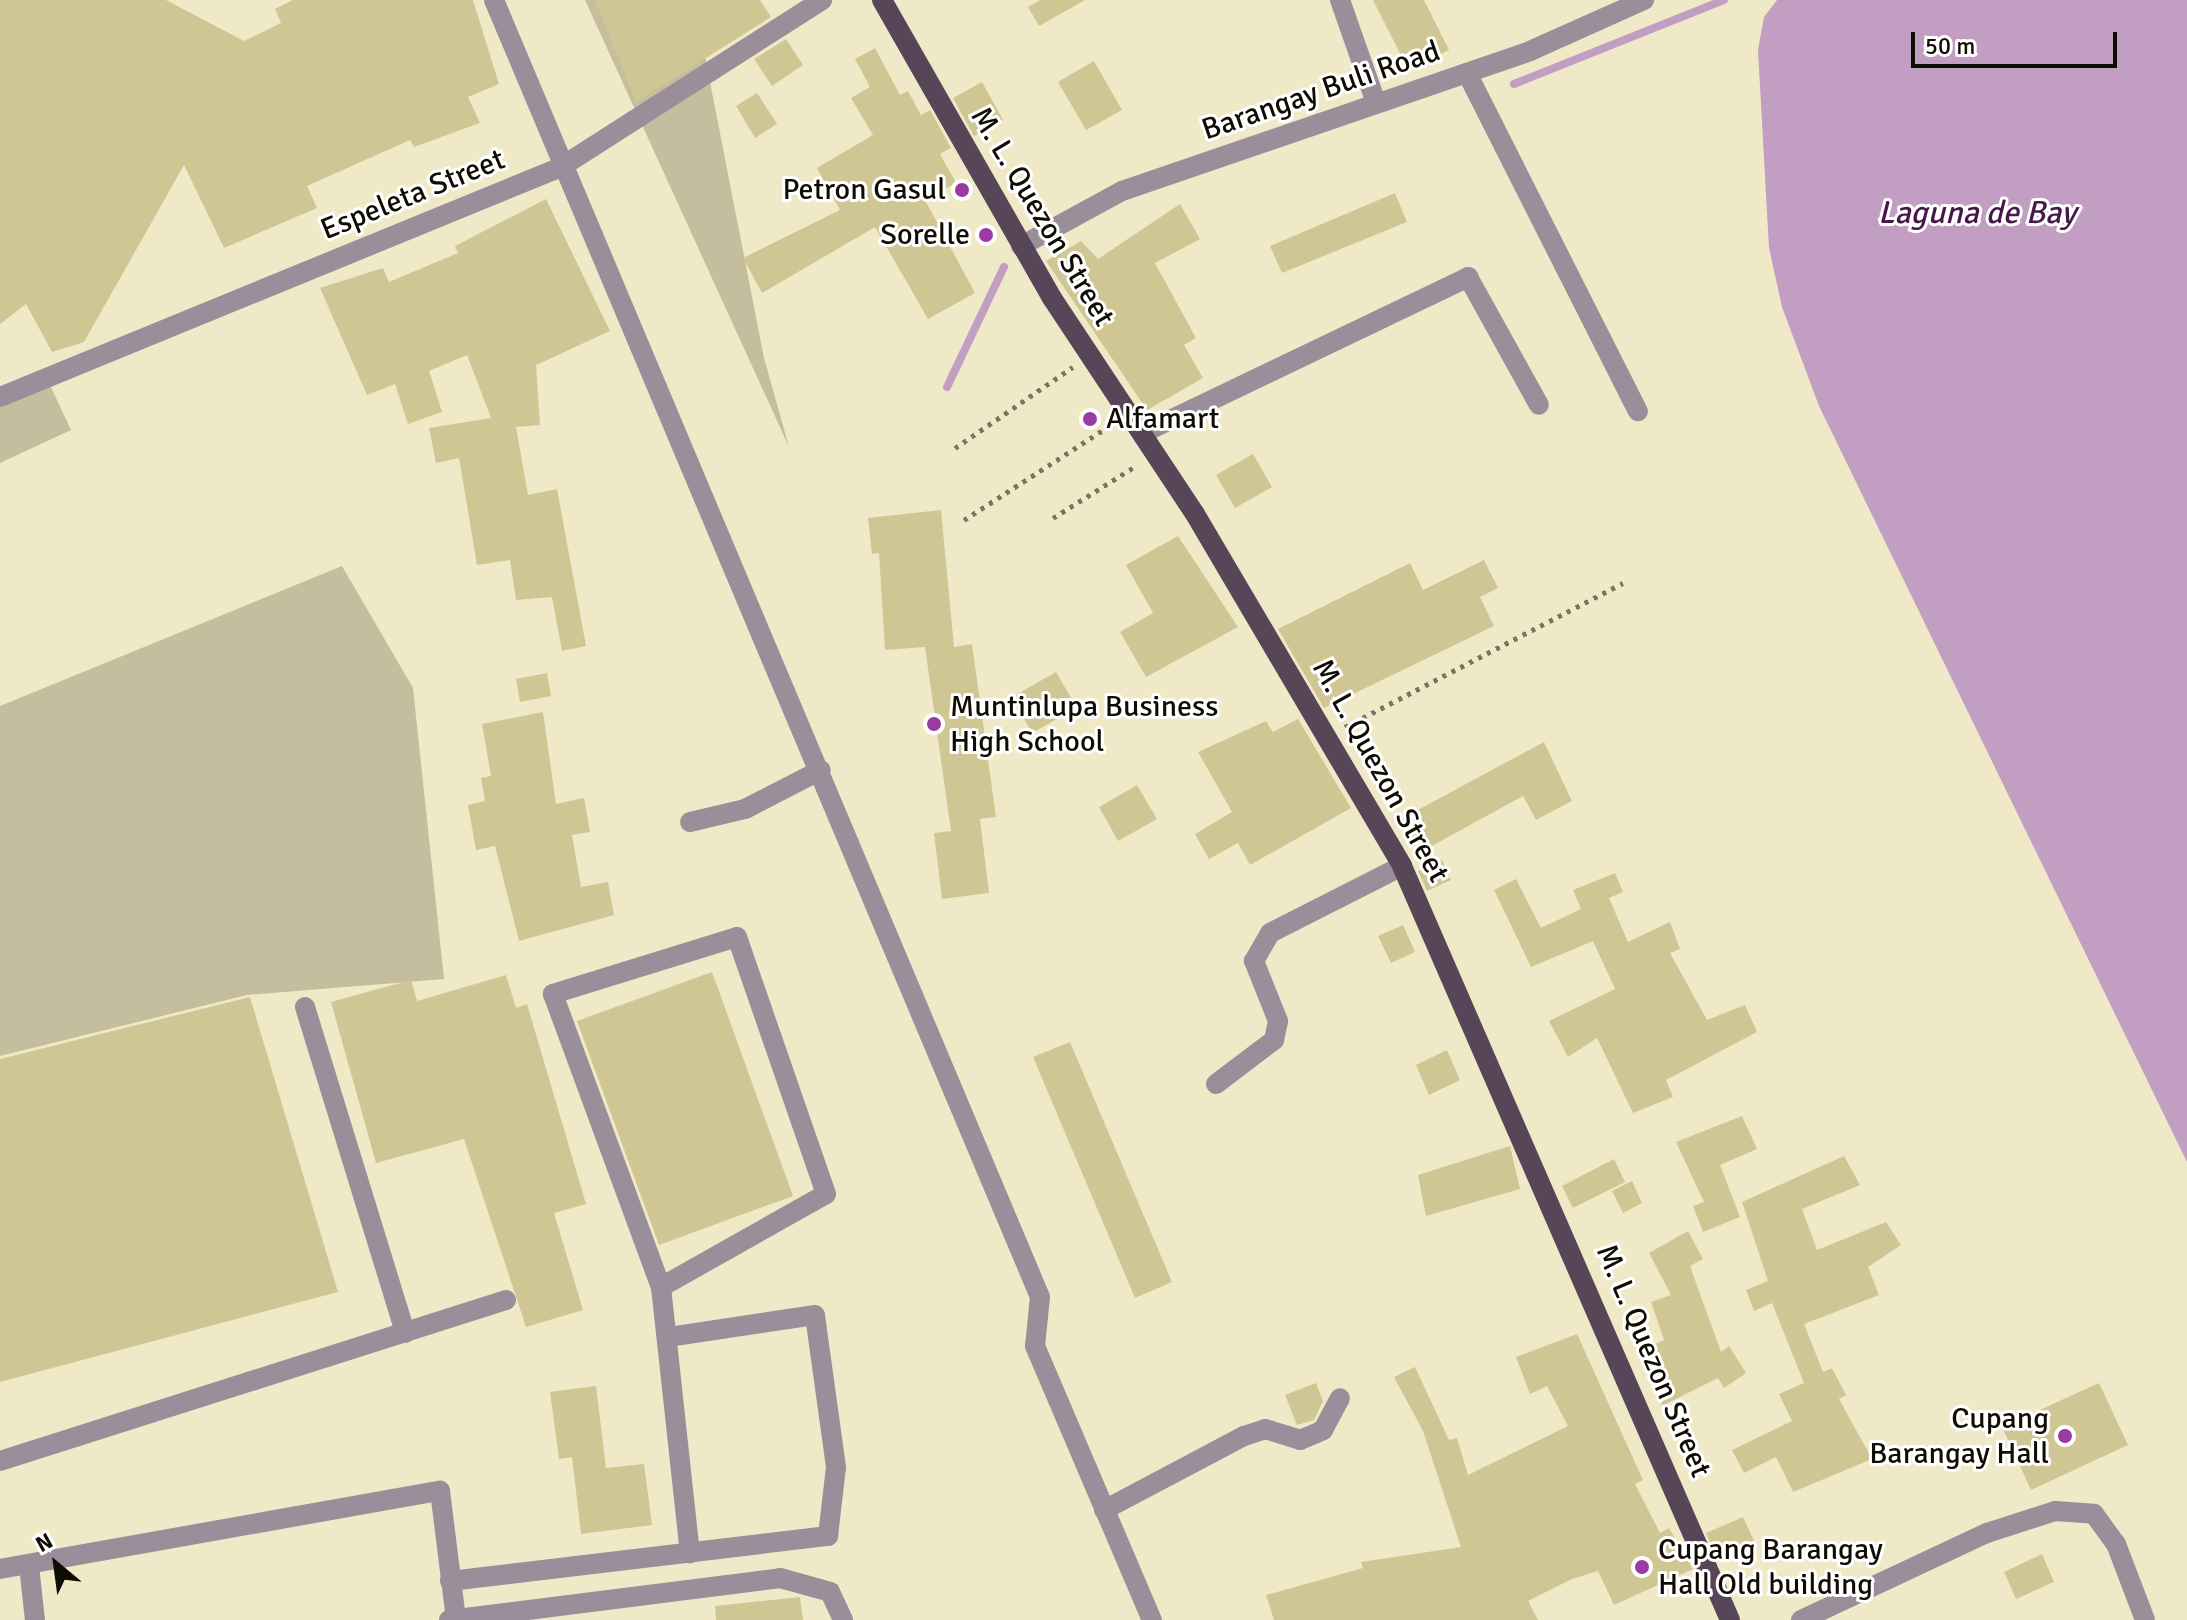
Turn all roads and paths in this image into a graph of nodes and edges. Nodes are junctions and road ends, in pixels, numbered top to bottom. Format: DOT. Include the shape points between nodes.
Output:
graph roads {
  1 [pos="494,0"];
  2 [pos="822,0"];
  3 [pos="882,0"];
  4 [pos="1340,0"];
  5 [pos="1644,0"];
  6 [pos="1467,73"];
  7 [pos="1376,103"];
  8 [pos="561,167"];
  9 [pos="1021,246"];
  10 [pos="1090,355"];
  11 [pos="0,397"];
  12 [pos="1539,405"];
  13 [pos="1638,411"];
  14 [pos="1129,413"];
  15 [pos="1143,433"];
  16 [pos="955,448"];
  17 [pos="1156,453"];
  18 [pos="1053,518"];
  19 [pos="964,520"];
  20 [pos="1623,583"];
  21 [pos="1330,735"];
  22 [pos="821,770"];
  23 [pos="690,822"];
  24 [pos="1402,866"];
  25 [pos="305,1007"];
  26 [pos="1216,1084"];
  27 [pos="661,1287"];
  28 [pos="506,1300"];
  29 [pos="405,1333"];
  30 [pos="668,1337"];
  31 [pos="1340,1398"];
  32 [pos="0,1461"];
  33 [pos="1104,1510"];
  34 [pos="690,1553"];
  35 [pos="29,1566"];
  36 [pos="0,1569"];
  37 [pos="450,1581"];
  38 [pos="456,1619"];
  39 [pos="28,1620"];
  40 [pos="35,1620"];
  41 [pos="449,1620"];
  42 [pos="843,1620"];
  43 [pos="1152,1620"];
  44 [pos="1730,1620"];
  45 [pos="1801,1620"];
  46 [pos="2145,1620"];
  1 -- 8 [label="street"];
  2 -- 8 [label="street, Espeleta Street"];
  3 -- 9 [label="main road, M. L. Quezon Street"];
  4 -- 7 [label="street"];
  5 -- 6 [label="street, Barangay Buli Road"];
  6 -- 7 [label="street, Barangay Buli Road"];
  6 -- 13 [label="street"];
  7 -- 9 [label="street, Barangay Buli Road" via="1122,191"];
  8 -- 11 [label="street, Espeleta Street"];
  8 -- 22 [label="street"];
  9 -- 10 [label="main road, M. L. Quezon Street"];
  10 -- 14 [label="main road, M. L. Quezon Street"];
  10 -- 16 [label="path"];
  12 -- 15 [label="street" via="1468,277"];
  14 -- 15 [label="main road, M. L. Quezon Street"];
  14 -- 19 [label="path"];
  15 -- 17 [label="main road, M. L. Quezon Street"];
  17 -- 18 [label="path"];
  17 -- 21 [label="main road, M. L. Quezon Street"];
  20 -- 21 [label="path"];
  21 -- 24 [label="main road, M. L. Quezon Street"];
  22 -- 23 [label="street" via="745,809"];
  22 -- 33 [label="street" via="1040,1297 1035,1346"];
  24 -- 26 [label="street" via="1270,933 1254,961 1278,1021 1274,1040"];
  24 -- 44 [label="main road, M. L. Quezon Street"];
  25 -- 29 [label="street"];
  27 -- 27 [label="street" via="826,1194 737,937 553,994"];
  27 -- 30 [label="street"];
  28 -- 29 [label="street"];
  29 -- 32 [label="street"];
  30 -- 34 [label="street"];
  30 -- 34 [label="street" via="815,1315 836,1467 828,1536"];
  31 -- 33 [label="street" via="1323,1430 1300,1440 1265,1429 1244,1436"];
  33 -- 43 [label="street"];
  34 -- 37 [label="street"];
  35 -- 36 [label="street"];
  35 -- 37 [label="street" via="294,1511 440,1491"];
  35 -- 40 [label="street"];
  37 -- 38 [label="street"];
  38 -- 41 [label="street"];
  38 -- 42 [label="street" via="780,1578 830,1592"];
  39 -- 40 [label="street"];
  45 -- 46 [label="street" via="1987,1533 2055,1511 2094,1514 2116,1544"];
}
